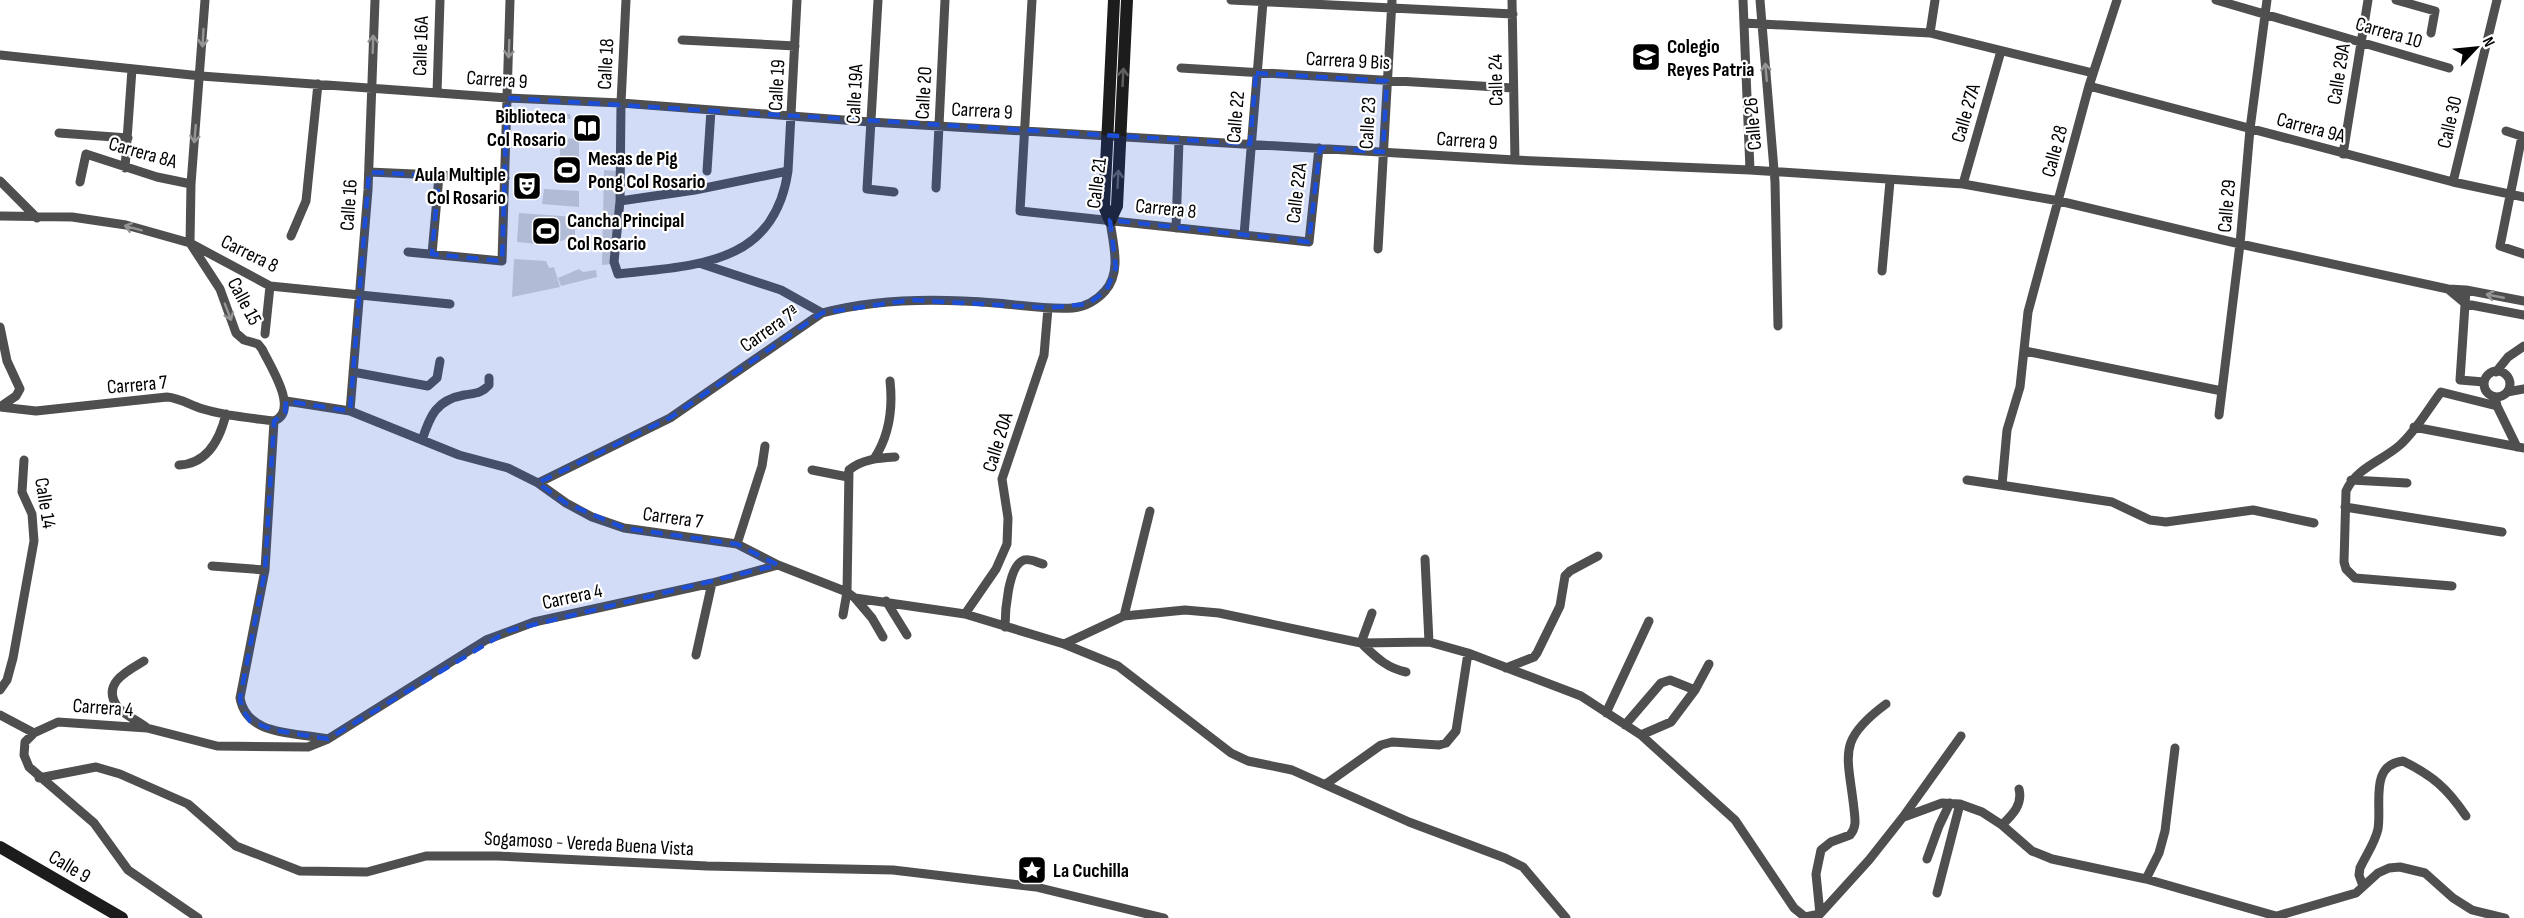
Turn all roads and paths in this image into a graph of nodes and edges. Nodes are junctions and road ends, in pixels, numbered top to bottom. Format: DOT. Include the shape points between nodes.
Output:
graph roads {
  1 [pos="205,0"];
  2 [pos="375,0"];
  3 [pos="440,0"];
  4 [pos="510,0"];
  5 [pos="626,0"];
  6 [pos="797,0"];
  7 [pos="878,0"];
  8 [pos="945,0"];
  9 [pos="1032,0"];
  10 [pos="1114,0"];
  11 [pos="1127,0"];
  12 [pos="1231,0"];
  13 [pos="1453,0"];
  14 [pos="1512,0"];
  15 [pos="1743,0"];
  16 [pos="1760,0"];
  17 [pos="1935,0"];
  18 [pos="2116,0"];
  19 [pos="2216,0"];
  20 [pos="2267,0"];
  21 [pos="2368,0"];
  22 [pos="2396,0"];
  23 [pos="2496,0"];
  24 [pos="1263,2"];
  25 [pos="1391,4"];
  26 [pos="1453,11"];
  27 [pos="2266,13"];
  28 [pos="1513,14"];
  29 [pos="1762,23"];
  30 [pos="1744,24"];
  31 [pos="1929,33"];
  32 [pos="2431,33"];
  33 [pos="682,40"];
  34 [pos="2361,43"];
  35 [pos="795,46"];
  36 [pos="2001,51"];
  37 [pos="0,55"];
  38 [pos="1181,68"];
  39 [pos="2449,68"];
  40 [pos="132,69"];
  41 [pos="1256,73"];
  42 [pos="2093,73"];
  43 [pos="201,76"];
  44 [pos="1387,81"];
  45 [pos="318,84"];
  46 [pos="2089,86"];
  47 [pos="371,88"];
  48 [pos="1513,88"];
  49 [pos="436,93"];
  50 [pos="507,98"];
  51 [pos="621,103"];
  52 [pos="711,110"];
  53 [pos="792,116"];
  54 [pos="870,122"];
  55 [pos="939,125"];
  56 [pos="2250,129"];
  57 [pos="1023,130"];
  58 [pos="2506,131"];
  59 [pos="59,133"];
  60 [pos="1106,135"];
  61 [pos="1120,136"];
  62 [pos="2523,136"];
  63 [pos="128,138"];
  64 [pos="1179,140"];
  65 [pos="1250,144"];
  66 [pos="1319,148"];
  67 [pos="1383,152"];
  68 [pos="2343,154"];
  69 [pos="1515,160"];
  70 [pos="125,168"];
  71 [pos="1750,170"];
  72 [pos="707,171"];
  73 [pos="788,171"];
  74 [pos="369,172"];
  75 [pos="1775,172"];
  76 [pos="439,176"];
  77 [pos="505,178"];
  78 [pos="0,181"];
  79 [pos="1890,181"];
  80 [pos="80,182"];
  81 [pos="2453,182"];
  82 [pos="191,184"];
  83 [pos="1963,184"];
  84 [pos="936,188"];
  85 [pos="894,192"];
  86 [pos="2510,194"];
  87 [pos="2524,197"];
  88 [pos="620,201"];
  89 [pos="2059,201"];
  90 [pos="0,216"];
  91 [pos="37,218"];
  92 [pos="1110,220"];
  93 [pos="1176,228"];
  94 [pos="1244,235"];
  95 [pos="291,236"];
  96 [pos="1309,242"];
  97 [pos="190,243"];
  98 [pos="2240,244"];
  99 [pos="1378,249"];
  100 [pos="408,252"];
  101 [pos="432,254"];
  102 [pos="2524,254"];
  103 [pos="702,264"];
  104 [pos="1882,271"];
  105 [pos="270,286"];
  106 [pos="2448,289"];
  107 [pos="2466,290"];
  108 [pos="359,295"];
  109 [pos="2524,301"];
  110 [pos="450,304"];
  111 [pos="2466,304"];
  112 [pos="1048,308"];
  113 [pos="822,313"];
  114 [pos="2524,315"];
  115 [pos="1778,326"];
  116 [pos="0,327"];
  117 [pos="265,334"];
  118 [pos="2524,346"];
  119 [pos="2025,351"];
  120 [pos="440,362"];
  121 [pos="353,372"];
  122 [pos="2496,372"];
  123 [pos="489,378"];
  124 [pos="890,381"];
  125 [pos="2484,382"];
  126 [pos="2524,389"];
  127 [pos="2222,391"];
  128 [pos="2507,392"];
  129 [pos="286,401"];
  130 [pos="2496,401"];
  131 [pos="0,407"];
  132 [pos="350,411"];
  133 [pos="226,414"];
  134 [pos="2219,415"];
  135 [pos="274,421"];
  136 [pos="2414,427"];
  137 [pos="422,440"];
  138 [pos="765,446"];
  139 [pos="2521,447"];
  140 [pos="895,457"];
  141 [pos="874,459"];
  142 [pos="24,460"];
  143 [pos="179,465"];
  144 [pos="813,470"];
  145 [pos="848,474"];
  146 [pos="1967,480"];
  147 [pos="2351,480"];
  148 [pos="538,483"];
  149 [pos="2407,483"];
  150 [pos="2002,485"];
  151 [pos="2345,507"];
  152 [pos="1150,511"];
  153 [pos="2314,523"];
  154 [pos="2502,532"];
  155 [pos="737,544"];
  156 [pos="1599,556"];
  157 [pos="1425,559"];
  158 [pos="778,564"];
  159 [pos="1043,564"];
  160 [pos="212,566"];
  161 [pos="265,570"];
  162 [pos="712,583"];
  163 [pos="2452,586"];
  164 [pos="847,592"];
  165 [pos="855,598"];
  166 [pos="886,601"];
  167 [pos="1372,613"];
  168 [pos="965,614"];
  169 [pos="843,615"];
  170 [pos="1124,616"];
  171 [pos="1649,621"];
  172 [pos="1005,627"];
  173 [pos="907,636"];
  174 [pos="882,637"];
  175 [pos="1429,642"];
  176 [pos="1361,643"];
  177 [pos="1064,644"];
  178 [pos="1468,653"];
  179 [pos="696,655"];
  180 [pos="144,661"];
  181 [pos="1709,664"];
  182 [pos="1506,668"];
  183 [pos="1406,672"];
  184 [pos="0,690"];
  185 [pos="1695,690"];
  186 [pos="1886,704"];
  187 [pos="1606,712"];
  188 [pos="0,714"];
  189 [pos="1625,725"];
  190 [pos="147,728"];
  191 [pos="34,733"];
  192 [pos="1641,735"];
  193 [pos="1961,736"];
  194 [pos="328,739"];
  195 [pos="2175,748"];
  196 [pos="39,778"];
  197 [pos="1326,784"];
  198 [pos="2019,789"];
  199 [pos="1955,804"];
  200 [pos="2466,816"];
  201 [pos="1904,817"];
  202 [pos="2002,825"];
  203 [pos="0,847"];
  204 [pos="1927,859"];
  205 [pos="2146,879"];
  206 [pos="2363,886"];
  207 [pos="1937,893"];
  208 [pos="1820,915"];
  209 [pos="2280,917"];
  210 [pos="122,918"];
  211 [pos="198,918"];
  212 [pos="1164,918"];
  213 [pos="1566,918"];
  214 [pos="2505,918"];
  1 -- 43 [label="street, one-way"];
  47 -- 2 [label="street, Calle 16, one-way"];
  3 -- 49 [label="street, Calle 16A"];
  4 -- 50 [label="street, one-way"];
  5 -- 51 [label="street, Calle 18"];
  6 -- 35 [label="street, Calle 19"];
  7 -- 54 [label="street, Calle 19A"];
  8 -- 55 [label="street, Calle 20"];
  9 -- 57 [label="street"];
  10 -- 60 [label="street, Calle 21"];
  61 -- 11 [label="street, Calle 21, one-way"];
  12 -- 24 [label="street"];
  13 -- 26 [label="street"];
  14 -- 28 [label="street, Calle 24"];
  15 -- 30 [label="street, Calle 26"];
  16 -- 29 [label="street, Calle 26"];
  17 -- 31 [label="street"];
  18 -- 42 [label="street, Calle 28"];
  19 -- 27 [label="street, Carrera 10"];
  20 -- 27 [label="street, Calle 29"];
  21 -- 34 [label="street, Calle 29A"];
  22 -- 32 [label="street" via="2435,11"];
  23 -- 81 [label="street, Calle 30"];
  24 -- 25 [label="street"];
  24 -- 41 [label="street, Calle 22"];
  25 -- 26 [label="street"];
  25 -- 44 [label="street, Calle 23"];
  26 -- 28 [label="street"];
  27 -- 34 [label="street, Carrera 10"];
  27 -- 56 [label="street, Calle 29"];
  28 -- 48 [label="street, Calle 24"];
  29 -- 30 [label="street"];
  29 -- 31 [label="street"];
  75 -- 29 [label="street, Calle 26, one-way"];
  30 -- 71 [label="street, Calle 26"];
  31 -- 36 [label="street"];
  33 -- 35 [label="street"];
  34 -- 39 [label="street, Carrera 10"];
  34 -- 68 [label="street, Calle 29A"];
  35 -- 53 [label="street, Calle 19"];
  36 -- 42 [label="street"];
  36 -- 83 [label="street, Calle 27A"];
  37 -- 40 [label="street, Carrera 9"];
  38 -- 41 [label="street, Carrera 9 Bis"];
  40 -- 43 [label="street, Carrera 9"];
  40 -- 63 [label="street"];
  41 -- 44 [label="street, Carrera 9 Bis"];
  41 -- 65 [label="street, Calle 22"];
  42 -- 46 [label="street, Calle 28"];
  43 -- 45 [label="street, Carrera 9"];
  43 -- 82 [label="street, one-way"];
  44 -- 48 [label="street, Carrera 9 Bis"];
  44 -- 67 [label="street, Calle 23"];
  45 -- 47 [label="street, Carrera 9"];
  45 -- 95 [label="street" via="308,194"];
  46 -- 56 [label="street, Carrera 9A"];
  46 -- 89 [label="street, Calle 28"];
  47 -- 49 [label="street, Carrera 9"];
  47 -- 74 [label="street, Calle 16"];
  48 -- 69 [label="street, Calle 24"];
  49 -- 50 [label="street, Carrera 9"];
  50 -- 51 [label="street, Carrera 9"];
  50 -- 77 [label="street"];
  51 -- 52 [label="street, Carrera 9"];
  51 -- 88 [label="street, Calle 18"];
  52 -- 53 [label="street, Carrera 9"];
  52 -- 72 [label="street"];
  53 -- 54 [label="street, Carrera 9"];
  53 -- 73 [label="street, Calle 19"];
  54 -- 55 [label="street, Carrera 9"];
  54 -- 85 [label="street, Calle 19A" via="867,189"];
  55 -- 57 [label="street, Carrera 9"];
  55 -- 84 [label="street, Calle 20"];
  56 -- 68 [label="street, Carrera 9A"];
  56 -- 98 [label="street, Calle 29"];
  57 -- 60 [label="street, Carrera 9"];
  57 -- 92 [label="street, Carrera 8" via="1020,211"];
  58 -- 62 [label="street"];
  59 -- 63 [label="street"];
  60 -- 61 [label="street, Carrera 9"];
  60 -- 92 [label="street, Calle 21" via="1104,206"];
  61 -- 64 [label="street, Carrera 9"];
  92 -- 61 [label="street, Calle 21, one-way" via="1117,206"];
  62 -- 86 [label="street"];
  63 -- 70 [label="street"];
  64 -- 65 [label="street, Carrera 9"];
  64 -- 93 [label="street"];
  65 -- 66 [label="street, Carrera 9"];
  65 -- 94 [label="street, Calle 22"];
  66 -- 67 [label="street, Carrera 9"];
  66 -- 96 [label="street, Calle 22A"];
  67 -- 69 [label="street, Carrera 9"];
  67 -- 99 [label="street, Calle 23"];
  68 -- 81 [label="street, Carrera 9A"];
  69 -- 71 [label="street, Carrera 9"];
  70 -- 80 [label="street, Carrera 8A" via="86,154"];
  70 -- 82 [label="street, Carrera 8A"];
  71 -- 75 [label="street, Carrera 9"];
  73 -- 88 [label="street"];
  73 -- 103 [label="street" via="784,196 772,221 736,251"];
  74 -- 76 [label="street"];
  74 -- 108 [label="street, Calle 16"];
  75 -- 79 [label="street, Carrera 9"];
  75 -- 115 [label="street, Calle 26"];
  76 -- 77 [label="street"];
  76 -- 101 [label="street"];
  77 -- 101 [label="street" via="502,261"];
  78 -- 91 [label="street"];
  79 -- 83 [label="street, Carrera 9"];
  79 -- 104 [label="street"];
  81 -- 86 [label="street, Carrera 9A"];
  82 -- 97 [label="street"];
  83 -- 89 [label="street, Carrera 9"];
  86 -- 87 [label="street, Carrera 9A"];
  86 -- 102 [label="street" via="2500,246"];
  88 -- 103 [label="street, Calle 18" via="614,262 618,274"];
  89 -- 98 [label="street, Carrera 9"];
  89 -- 119 [label="street, Calle 28" via="2028,312"];
  90 -- 91 [label="street, Carrera 8"];
  97 -- 91 [label="street, Carrera 8, one-way" via="126,225 72,217"];
  92 -- 93 [label="street, Carrera 8"];
  92 -- 112 [label="street, Carrera 7ª" via="1116,268 1106,291 1075,308"];
  93 -- 94 [label="street, Carrera 8"];
  94 -- 96 [label="street, Carrera 8"];
  97 -- 105 [label="street, Carrera 8"];
  97 -- 129 [label="street, Calle 15, one-way" via="220,289 236,333 262,349"];
  98 -- 106 [label="street, Carrera 9"];
  98 -- 127 [label="street, Calle 29"];
  100 -- 101 [label="street"];
  103 -- 113 [label="street" via="781,290"];
  105 -- 108 [label="street, Carrera 8"];
  105 -- 117 [label="street"];
  106 -- 107 [label="street, Carrera 9"];
  106 -- 111 [label="street"];
  109 -- 107 [label="street, Carrera 9, one-way"];
  107 -- 111 [label="street"];
  108 -- 110 [label="street, Carrera 8"];
  108 -- 121 [label="street, Calle 16"];
  111 -- 114 [label="street"];
  111 -- 125 [label="street" via="2460,380"];
  112 -- 113 [label="street, Carrera 7ª" via="911,300 847,306"];
  112 -- 168 [label="street, Calle 20A" via="1044,355 1002,479 1007,544 996,569"];
  113 -- 148 [label="street, Carrera 7ª" via="670,418"];
  116 -- 131 [label="street" via="7,361 20,389"];
  118 -- 122 [label="street"];
  119 -- 127 [label="street"];
  119 -- 150 [label="street, Calle 28" via="2020,387 2007,430"];
  120 -- 121 [label="street" via="438,378 428,386"];
  121 -- 132 [label="street, Calle 16"];
  122 -- 125 [label="street"];
  122 -- 128 [label="street" via="2509,380"];
  123 -- 137 [label="street" via="489,385 481,393 453,398 435,409"];
  124 -- 141 [label="street" via="891,407 884,444"];
  125 -- 130 [label="street" via="2488,394"];
  126 -- 128 [label="street"];
  127 -- 134 [label="street, Calle 29"];
  128 -- 130 [label="street"];
  129 -- 132 [label="street, Carrera 7"];
  129 -- 135 [label="street" via="281,419"];
  130 -- 136 [label="street" via="2441,392"];
  130 -- 139 [label="street"];
  131 -- 133 [label="street, Carrera 7" via="36,411 167,397"];
  132 -- 137 [label="street, Carrera 7"];
  133 -- 135 [label="street, Carrera 7"];
  133 -- 143 [label="street" via="223,428 208,453 192,464"];
  135 -- 161 [label="street"];
  136 -- 139 [label="street"];
  136 -- 147 [label="street" via="2401,444"];
  137 -- 148 [label="street, Carrera 7" via="508,468"];
  138 -- 155 [label="street"];
  140 -- 141 [label="street"];
  141 -- 145 [label="street" via="856,464"];
  142 -- 184 [label="street, Calle 14" via="22,492 32,514 34,541 13,658"];
  144 -- 145 [label="street"];
  145 -- 164 [label="street"];
  146 -- 150 [label="street"];
  147 -- 149 [label="street"];
  147 -- 151 [label="street"];
  148 -- 155 [label="street, Carrera 7" via="583,513 624,528"];
  150 -- 153 [label="street" via="2112,502 2150,520 2166,522 2253,510"];
  151 -- 154 [label="street"];
  151 -- 163 [label="street" via="2344,562 2355,578"];
  152 -- 170 [label="street"];
  155 -- 158 [label="street, Carrera 7"];
  156 -- 182 [label="street" via="1565,576 1560,606 1534,657"];
  157 -- 175 [label="street"];
  158 -- 162 [label="street, Carrera 4"];
  158 -- 164 [label="street, Carrera 7"];
  159 -- 172 [label="street" via="1024,560 1019,564 1004,606"];
  160 -- 161 [label="street"];
  161 -- 194 [label="street" via="240,698 242,709 250,722"];
  162 -- 179 [label="street"];
  162 -- 194 [label="street, Carrera 4" via="508,631 486,640"];
  164 -- 165 [label="street, Carrera 7"];
  164 -- 169 [label="street"];
  165 -- 166 [label="street"];
  165 -- 174 [label="street, Carrera 7"];
  166 -- 168 [label="street"];
  166 -- 173 [label="street"];
  167 -- 176 [label="street"];
  168 -- 172 [label="street"];
  170 -- 176 [label="street" via="1185,610 1219,613"];
  170 -- 177 [label="street"];
  171 -- 187 [label="street"];
  172 -- 177 [label="street"];
  175 -- 176 [label="street"];
  175 -- 178 [label="street"];
  176 -- 183 [label="street" via="1384,664"];
  177 -- 197 [label="street" via="1118,666 1231,753"];
  178 -- 182 [label="street"];
  178 -- 197 [label="street" via="1456,731 1446,743 1382,745"];
  180 -- 190 [label="street" via="120,675 114,697 117,707"];
  181 -- 185 [label="street"];
  182 -- 187 [label="street" via="1581,696"];
  185 -- 189 [label="street" via="1670,680 1660,683"];
  185 -- 192 [label="street" via="1671,722"];
  186 -- 208 [label="street" via="1861,723 1848,747 1856,824 1850,835 1821,850 1816,874"];
  187 -- 189 [label="street"];
  188 -- 191 [label="street"];
  189 -- 192 [label="street"];
  190 -- 191 [label="street, Carrera 4" via="58,722"];
  190 -- 194 [label="street, Carrera 4" via="217,746 308,747"];
  191 -- 196 [label="street" via="25,742 24,755"];
  192 -- 208 [label="street" via="1735,820 1794,908 1805,917"];
  193 -- 201 [label="street"];
  195 -- 205 [label="street" via="2165,831"];
  196 -- 211 [label="street" via="94,823 128,870"];
  196 -- 212 [label="street, Sogamoso - Vereda Buena Vista" via="96,767 120,774 188,804 236,846 300,871 367,872 426,856 893,870 1036,887"];
  197 -- 213 [label="street" via="1523,867"];
  198 -- 202 [label="street" via="2018,807"];
  199 -- 201 [label="street" via="1930,806"];
  199 -- 202 [label="street" via="1982,812"];
  199 -- 204 [label="street" via="1939,826"];
  199 -- 207 [label="street"];
  200 -- 206 [label="street" via="2431,775 2403,761 2387,766 2381,774 2377,831 2360,868"];
  201 -- 208 [label="street"];
  202 -- 205 [label="street" via="2032,851 2052,859"];
  203 -- 210 [label="street, Calle 9"];
  205 -- 209 [label="street"];
  206 -- 209 [label="street" via="2348,896"];
  206 -- 214 [label="street" via="2389,868 2413,870 2425,873 2472,910"];
}
